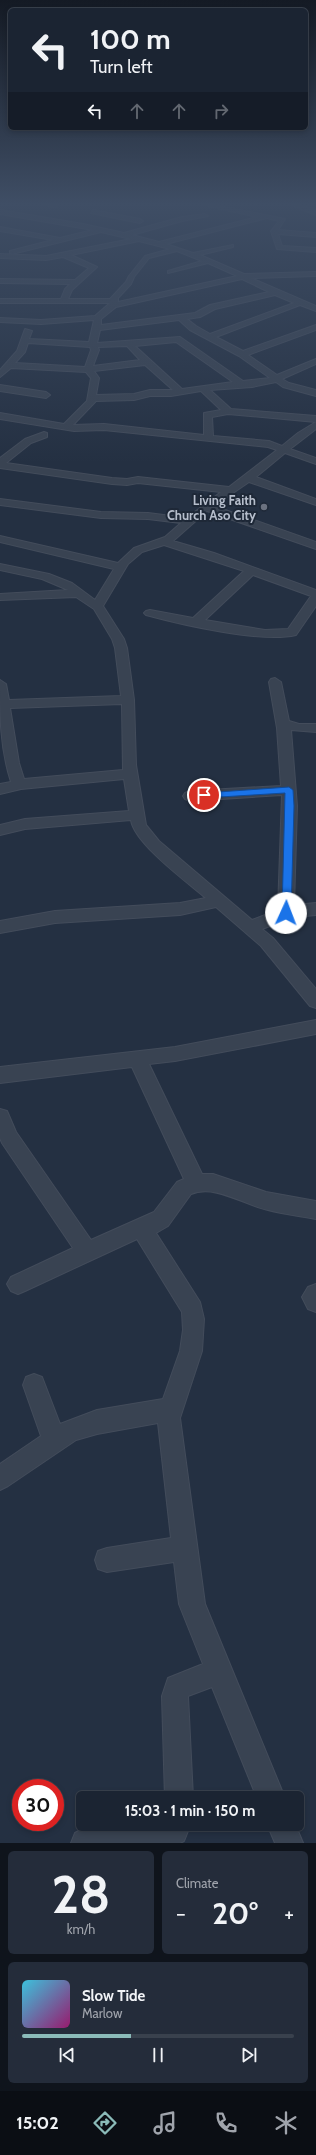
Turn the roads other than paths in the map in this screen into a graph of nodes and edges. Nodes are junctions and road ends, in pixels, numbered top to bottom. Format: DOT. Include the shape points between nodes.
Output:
graph roads {
  1 [pos="68,291"];
  2 [pos="123,291"];
  3 [pos="180,291"];
  4 [pos="272,291"];
  5 [pos="276,293"];
  6 [pos="63,296"];
  7 [pos="0,301"];
  8 [pos="131,302"];
  9 [pos="113,303"];
  10 [pos="300,303"];
  11 [pos="143,308"];
  12 [pos="316,309"];
  13 [pos="31,311"];
  14 [pos="154,313"];
  15 [pos="97,318"];
  16 [pos="182,318"];
  17 [pos="4,321"];
  18 [pos="168,325"];
  19 [pos="316,326"];
  20 [pos="96,328"];
  21 [pos="2,329"];
  22 [pos="210,337"];
  23 [pos="177,340"];
  24 [pos="26,341"];
  25 [pos="129,344"];
  26 [pos="94,345"];
  27 [pos="245,356"];
  28 [pos="316,361"];
  29 [pos="146,362"];
  30 [pos="10,364"];
  31 [pos="215,364"];
  32 [pos="88,369"];
  33 [pos="0,375"];
  34 [pos="277,380"];
  35 [pos="146,383"];
  36 [pos="241,384"];
  37 [pos="0,388"];
  38 [pos="203,388"];
  39 [pos="154,392"];
  40 [pos="180,392"];
  41 [pos="316,393"];
  42 [pos="46,395"];
  43 [pos="93,398"];
  44 [pos="228,411"];
  45 [pos="0,416"];
  46 [pos="316,424"];
  47 [pos="66,427"];
  48 [pos="244,430"];
  49 [pos="44,435"];
  50 [pos="209,438"];
  51 [pos="248,442"];
  52 [pos="283,450"];
  53 [pos="316,461"];
  54 [pos="0,464"];
  55 [pos="248,478"];
  56 [pos="229,490"];
  57 [pos="0,502"];
  58 [pos="316,502"];
  59 [pos="206,507"];
  60 [pos="190,521"];
  61 [pos="0,539"];
  62 [pos="163,541"];
  63 [pos="316,546"];
  64 [pos="0,567"];
  65 [pos="121,567"];
  66 [pos="251,571"];
  67 [pos="79,593"];
  68 [pos="316,594"];
  69 [pos="0,597"];
  70 [pos="316,598"];
  71 [pos="97,606"];
  72 [pos="150,613"];
  73 [pos="196,622"];
  74 [pos="276,682"];
  75 [pos="0,684"];
  76 [pos="2,700"];
  77 [pos="128,700"];
  78 [pos="283,723"];
  79 [pos="316,728"];
  80 [pos="130,774"];
  81 [pos="19,784"];
  82 [pos="0,789"];
  83 [pos="289,790"];
  84 [pos="190,796"];
  85 [pos="137,815"];
  86 [pos="0,830"];
  87 [pos="220,901"];
  88 [pos="316,909"];
  89 [pos="286,913"];
  90 [pos="0,927"];
  91 [pos="249,927"];
  92 [pos="316,1001"];
  93 [pos="316,1027"];
  94 [pos="136,1059"];
  95 [pos="0,1074"];
  96 [pos="0,1117"];
  97 [pos="196,1183"];
  98 [pos="316,1210"];
  99 [pos="141,1227"];
  100 [pos="88,1253"];
  101 [pos="18,1284"];
  102 [pos="316,1294"];
  103 [pos="316,1302"];
  104 [pos="34,1385"];
  105 [pos="170,1409"];
  106 [pos="55,1442"];
  107 [pos="0,1478"];
  108 [pos="185,1548"];
  109 [pos="108,1560"];
  110 [pos="219,1671"];
  111 [pos="179,1791"];
  112 [pos="268,1791"];
  113 [pos="284,1831"];
  114 [pos="174,1833"];
  115 [pos="86,1843"];
  116 [pos="289,1843"];
  1 -- 6 [label="street"];
  2 -- 9 [label="street"];
  3 -- 8 [label="street"];
  4 -- 5 [label="street"];
  5 -- 10 [label="street"];
  5 -- 16 [label="street" via="213,307 200,314"];
  6 -- 9 [label="street"];
  6 -- 13 [label="street"];
  7 -- 13 [label="street"];
  8 -- 9 [label="street"];
  8 -- 11 [label="street"];
  9 -- 15 [label="street"];
  10 -- 12 [label="street"];
  10 -- 22 [label="street"];
  13 -- 15 [label="street"];
  13 -- 17 [label="street" via="19,321"];
  13 -- 24 [label="street"];
  14 -- 18 [label="street"];
  15 -- 20 [label="street"];
  16 -- 18 [label="street"];
  16 -- 22 [label="street" via="193,328"];
  17 -- 21 [label="street"];
  18 -- 20 [label="street"];
  18 -- 23 [label="street" via="176,334"];
  19 -- 27 [label="street"];
  20 -- 26 [label="street" via="92,340"];
  22 -- 27 [label="street"];
  23 -- 25 [label="street"];
  23 -- 31 [label="street"];
  24 -- 26 [label="street"];
  24 -- 30 [label="street" via="21,352"];
  25 -- 26 [label="street"];
  25 -- 29 [label="street"];
  26 -- 32 [label="street" via="93,358"];
  27 -- 31 [label="street"];
  27 -- 34 [label="street"];
  28 -- 34 [label="street"];
  29 -- 32 [label="street"];
  29 -- 40 [label="street"];
  30 -- 32 [label="street"];
  30 -- 33 [label="street"];
  31 -- 36 [label="street"];
  32 -- 43 [label="street" via="95,378"];
  34 -- 36 [label="street"];
  34 -- 41 [label="street"];
  35 -- 39 [label="street"];
  36 -- 38 [label="street"];
  37 -- 42 [label="street"];
  38 -- 40 [label="street"];
  38 -- 44 [label="street"];
  39 -- 40 [label="street"];
  39 -- 43 [label="street" via="134,397"];
  43 -- 47 [label="street"];
  44 -- 46 [label="street"];
  44 -- 50 [label="street" via="207,416"];
  45 -- 47 [label="street"];
  46 -- 52 [label="street"];
  47 -- 50 [label="street" via="104,427"];
  48 -- 51 [label="street"];
  49 -- 54 [label="street" via="28,441"];
  50 -- 51 [label="street"];
  51 -- 52 [label="street" via="269,444"];
  52 -- 53 [label="street"];
  52 -- 55 [label="street"];
  54 -- 56 [label="street" via="112,481 145,481"];
  55 -- 56 [label="street"];
  55 -- 58 [label="street"];
  56 -- 59 [label="street"];
  57 -- 60 [label="street" via="101,515 148,516"];
  59 -- 60 [label="street"];
  59 -- 63 [label="street"];
  60 -- 62 [label="street"];
  61 -- 65 [label="street"];
  62 -- 65 [label="street" via="138,550"];
  62 -- 66 [label="street"];
  64 -- 67 [label="street" via="45,576 68,585"];
  65 -- 71 [label="street"];
  66 -- 68 [label="street"];
  66 -- 73 [label="street"];
  67 -- 69 [label="street"];
  67 -- 71 [label="street"];
  70 -- 73 [label="street" via="288,634"];
  71 -- 77 [label="street" via="121,648"];
  72 -- 73 [label="street"];
  74 -- 78 [label="street"];
  75 -- 76 [label="street"];
  76 -- 77 [label="street"];
  76 -- 81 [label="street" via="12,763"];
  77 -- 80 [label="street"];
  78 -- 79 [label="street" via="298,728"];
  78 -- 83 [label="street"];
  80 -- 81 [label="street"];
  80 -- 85 [label="street"];
  81 -- 82 [label="street"];
  83 -- 84 [label="street"];
  83 -- 89 [label="street"];
  85 -- 86 [label="street" via="25,824"];
  85 -- 87 [label="street" via="139,826 154,845"];
  87 -- 90 [label="street" via="180,909 55,918"];
  87 -- 91 [label="street"];
  88 -- 89 [label="street"];
  89 -- 91 [label="street"];
  91 -- 92 [label="street" via="267,942"];
  93 -- 94 [label="street"];
  94 -- 95 [label="street"];
  94 -- 97 [label="street"];
  96 -- 100 [label="street" via="9,1137"];
  97 -- 98 [label="street" via="213,1184 266,1202"];
  97 -- 99 [label="street" via="184,1188 161,1219 154,1224"];
  99 -- 100 [label="street"];
  99 -- 105 [label="street" via="192,1309 195,1321 194,1338 186,1370"];
  100 -- 101 [label="street"];
  102 -- 103 [label="street" via="313,1298"];
  104 -- 106 [label="street"];
  105 -- 106 [label="street" via="97,1422 70,1431"];
  105 -- 108 [label="street"];
  106 -- 107 [label="street"];
  108 -- 109 [label="street"];
  108 -- 110 [label="street" via="192,1604"];
  110 -- 111 [label="street" via="177,1687 175,1696"];
  110 -- 112 [label="street"];
  113 -- 116 [label="street"];
  114 -- 115 [label="street" via="100,1835"];
}
